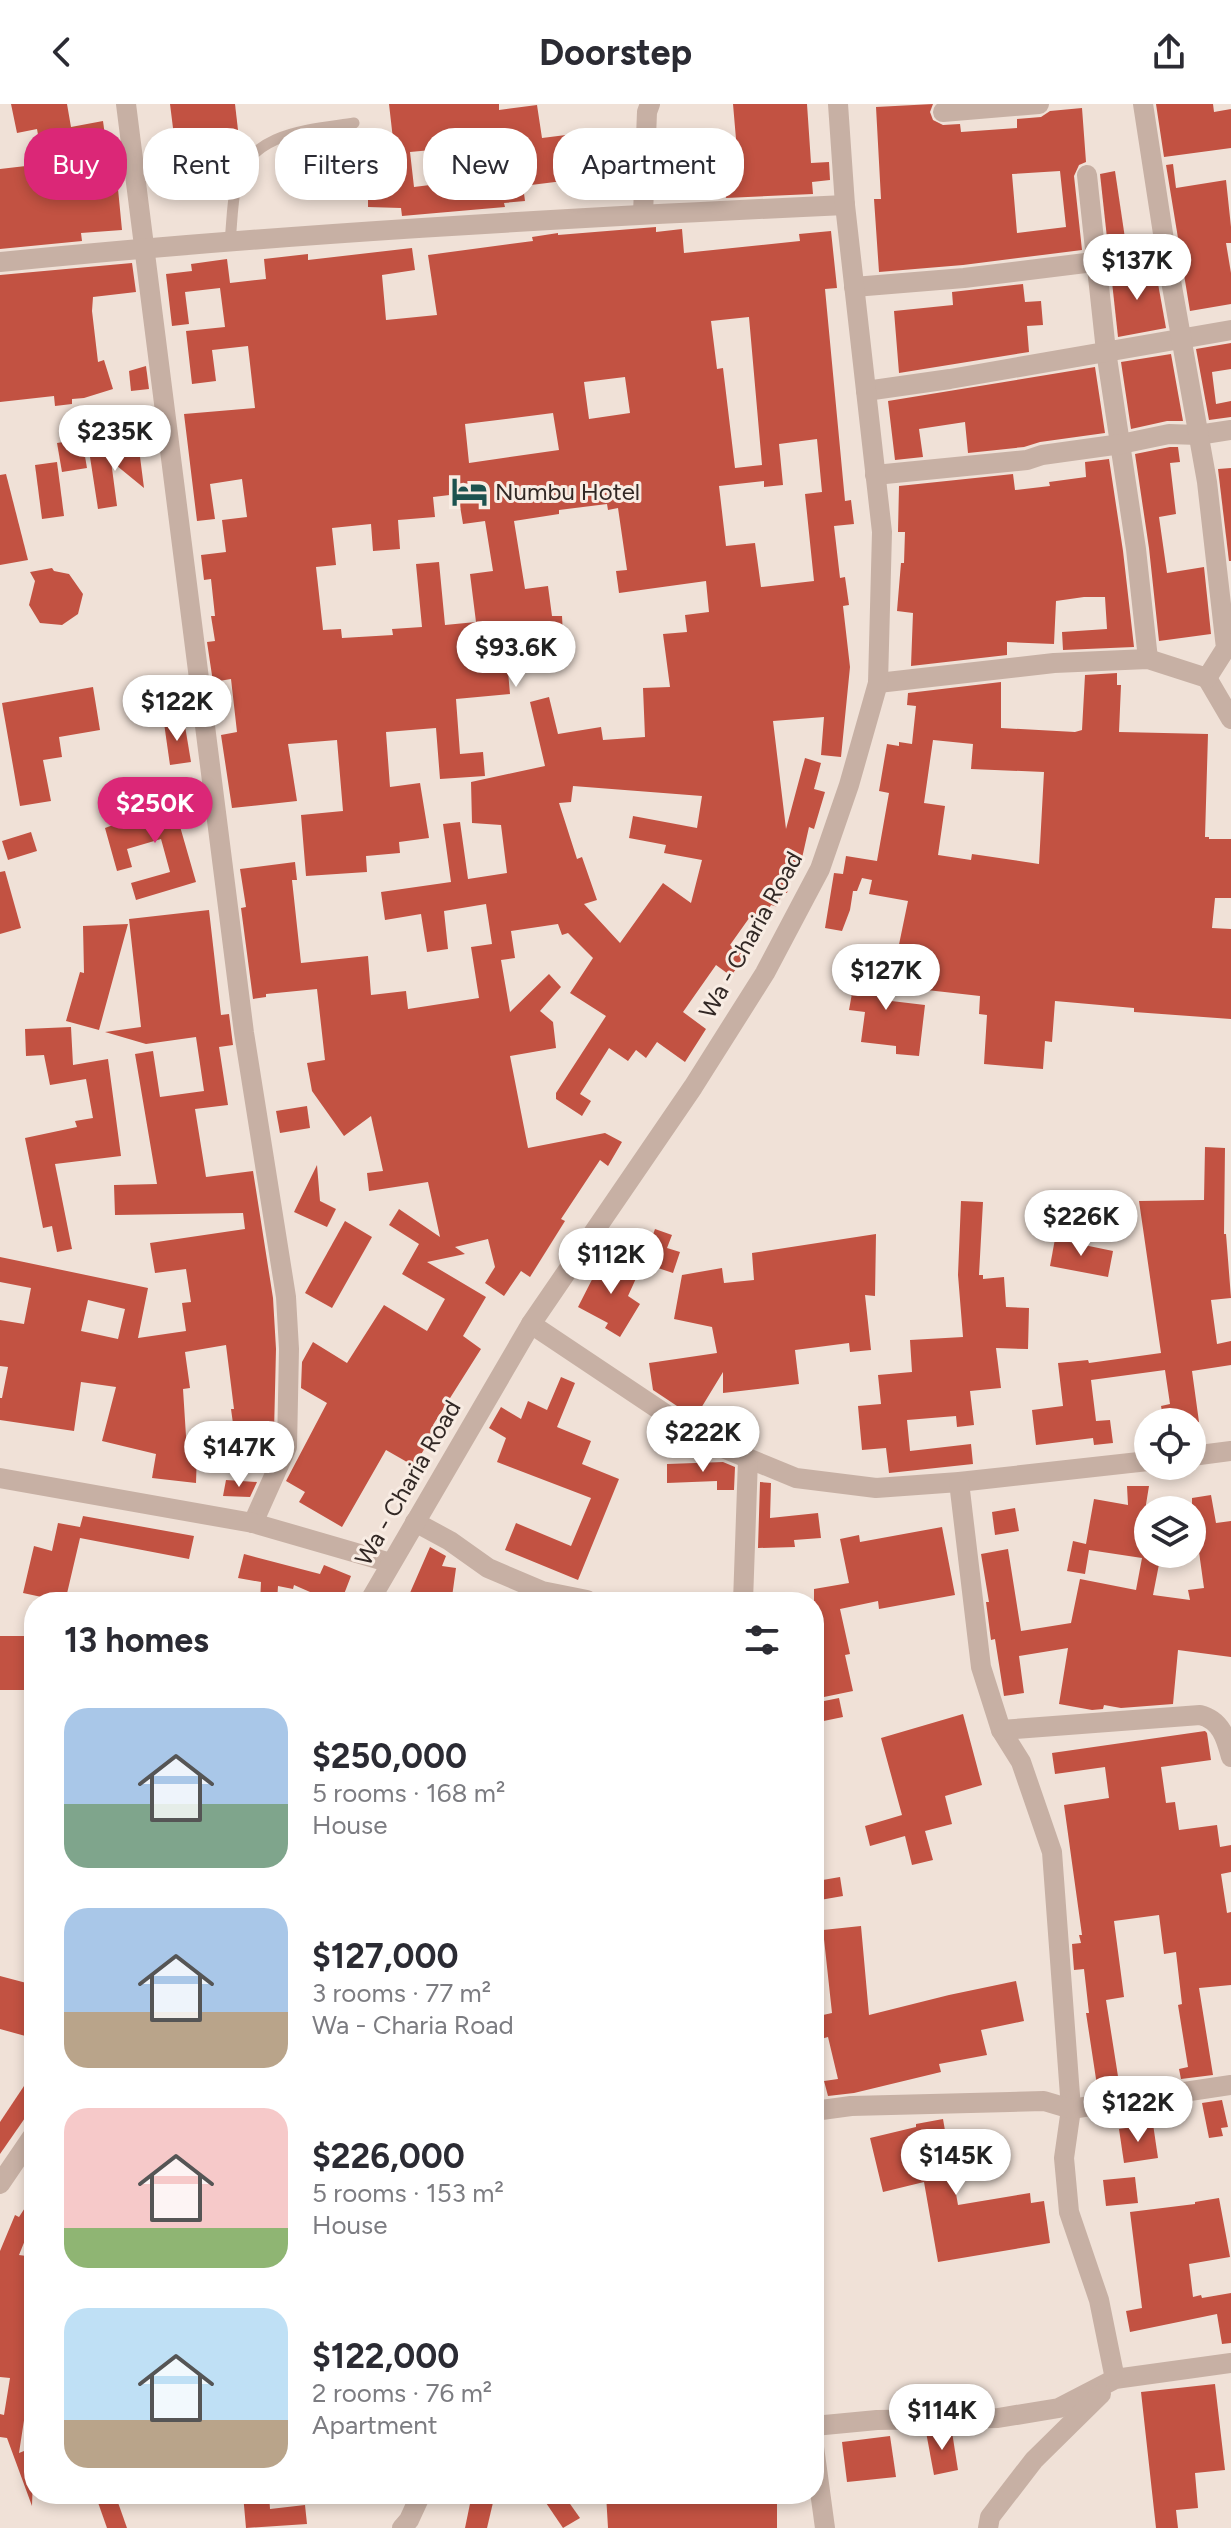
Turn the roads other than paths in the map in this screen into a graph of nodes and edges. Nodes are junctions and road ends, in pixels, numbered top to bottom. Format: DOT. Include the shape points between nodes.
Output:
graph roads {
  1 [pos="126,104"];
  2 [pos="650,104"];
  3 [pos="838,104"];
  4 [pos="1039,104"];
  5 [pos="1143,104"];
  6 [pos="943,112"];
  7 [pos="354,123"];
  8 [pos="1087,175"];
  9 [pos="845,205"];
  10 [pos="643,214"];
  11 [pos="230,242"];
  12 [pos="145,248"];
  13 [pos="1166,253"];
  14 [pos="0,262"];
  15 [pos="1096,262"];
  16 [pos="854,287"];
  17 [pos="1231,330"];
  18 [pos="1183,339"];
  19 [pos="1106,351"];
  20 [pos="866,391"];
  21 [pos="1231,430"];
  22 [pos="1198,435"];
  23 [pos="1121,444"];
  24 [pos="875,475"];
  25 [pos="1148,659"];
  26 [pos="1207,678"];
  27 [pos="878,683"];
  28 [pos="1231,719"];
  29 [pos="531,1324"];
  30 [pos="1231,1451"];
  31 [pos="1206,1454"];
  32 [pos="748,1459"];
  33 [pos="1134,1463"];
  34 [pos="0,1479"];
  35 [pos="959,1482"];
  36 [pos="415,1522"];
  37 [pos="253,1523"];
  38 [pos="391,1563"];
  39 [pos="375,1592"];
  40 [pos="547,1592"];
  41 [pos="743,1592"];
  42 [pos="1001,1730"];
  43 [pos="1231,1757"];
  44 [pos="1231,2085"];
  45 [pos="1071,2109"];
  46 [pos="824,2110"];
  47 [pos="24,2149"];
  48 [pos="0,2184"];
  49 [pos="1231,2363"];
  50 [pos="1115,2379"];
  51 [pos="824,2425"];
  52 [pos="416,2504"];
  53 [pos="822,2504"];
  54 [pos="402,2528"];
  55 [pos="825,2528"];
  56 [pos="988,2528"];
  1 -- 12 [label="street"];
  2 -- 10 [label="street"];
  3 -- 9 [label="street, Wa - Charia Road"];
  4 -- 6 [label="street"];
  5 -- 13 [label="street"];
  7 -- 11 [label="lane" via="299,131 261,145 236,184"];
  8 -- 15 [label="street"];
  9 -- 10 [label="street"];
  9 -- 16 [label="street, Wa - Charia Road"];
  10 -- 11 [label="street"];
  11 -- 12 [label="street"];
  12 -- 14 [label="street"];
  12 -- 37 [label="street" via="244,1033 286,1297 287,1447"];
  13 -- 15 [label="street"];
  13 -- 18 [label="street"];
  15 -- 16 [label="street"];
  15 -- 19 [label="street"];
  16 -- 20 [label="street, Wa - Charia Road"];
  17 -- 18 [label="street"];
  18 -- 19 [label="street"];
  18 -- 22 [label="street"];
  19 -- 20 [label="street"];
  19 -- 23 [label="street"];
  20 -- 24 [label="street, Wa - Charia Road"];
  21 -- 22 [label="street"];
  22 -- 23 [label="street" via="1169,434"];
  22 -- 26 [label="street" via="1226,648"];
  23 -- 24 [label="street" via="1027,460"];
  23 -- 25 [label="street"];
  24 -- 27 [label="street, Wa - Charia Road" via="882,532"];
  25 -- 26 [label="street"];
  25 -- 27 [label="street" via="1054,663"];
  26 -- 28 [label="street"];
  27 -- 29 [label="street, Wa - Charia Road" via="820,869 772,960 693,1087"];
  29 -- 32 [label="street" via="706,1441"];
  29 -- 36 [label="street, Wa - Charia Road"];
  30 -- 31 [label="street"];
  32 -- 35 [label="street" via="796,1478 876,1488"];
  32 -- 41 [label="street"];
  33 -- 35 [label="street"];
  34 -- 37 [label="street"];
  35 -- 42 [label="street" via="981,1667"];
  36 -- 38 [label="street, Wa - Charia Road"];
  36 -- 40 [label="street" via="488,1568"];
  37 -- 38 [label="street"];
  38 -- 39 [label="street, Wa - Charia Road"];
  42 -- 43 [label="street" via="1200,1715 1221,1729"];
  42 -- 45 [label="street" via="1021,1762 1052,1852"];
  44 -- 45 [label="street"];
  45 -- 46 [label="street" via="1021,2101"];
  45 -- 50 [label="street" via="1064,2158 1069,2212 1099,2300"];
  47 -- 48 [label="street"];
  49 -- 50 [label="street"];
  50 -- 51 [label="street" via="1059,2408 998,2418"];
  50 -- 56 [label="street" via="1034,2460 990,2517"];
  52 -- 54 [label="street"];
  53 -- 55 [label="street"];
}
